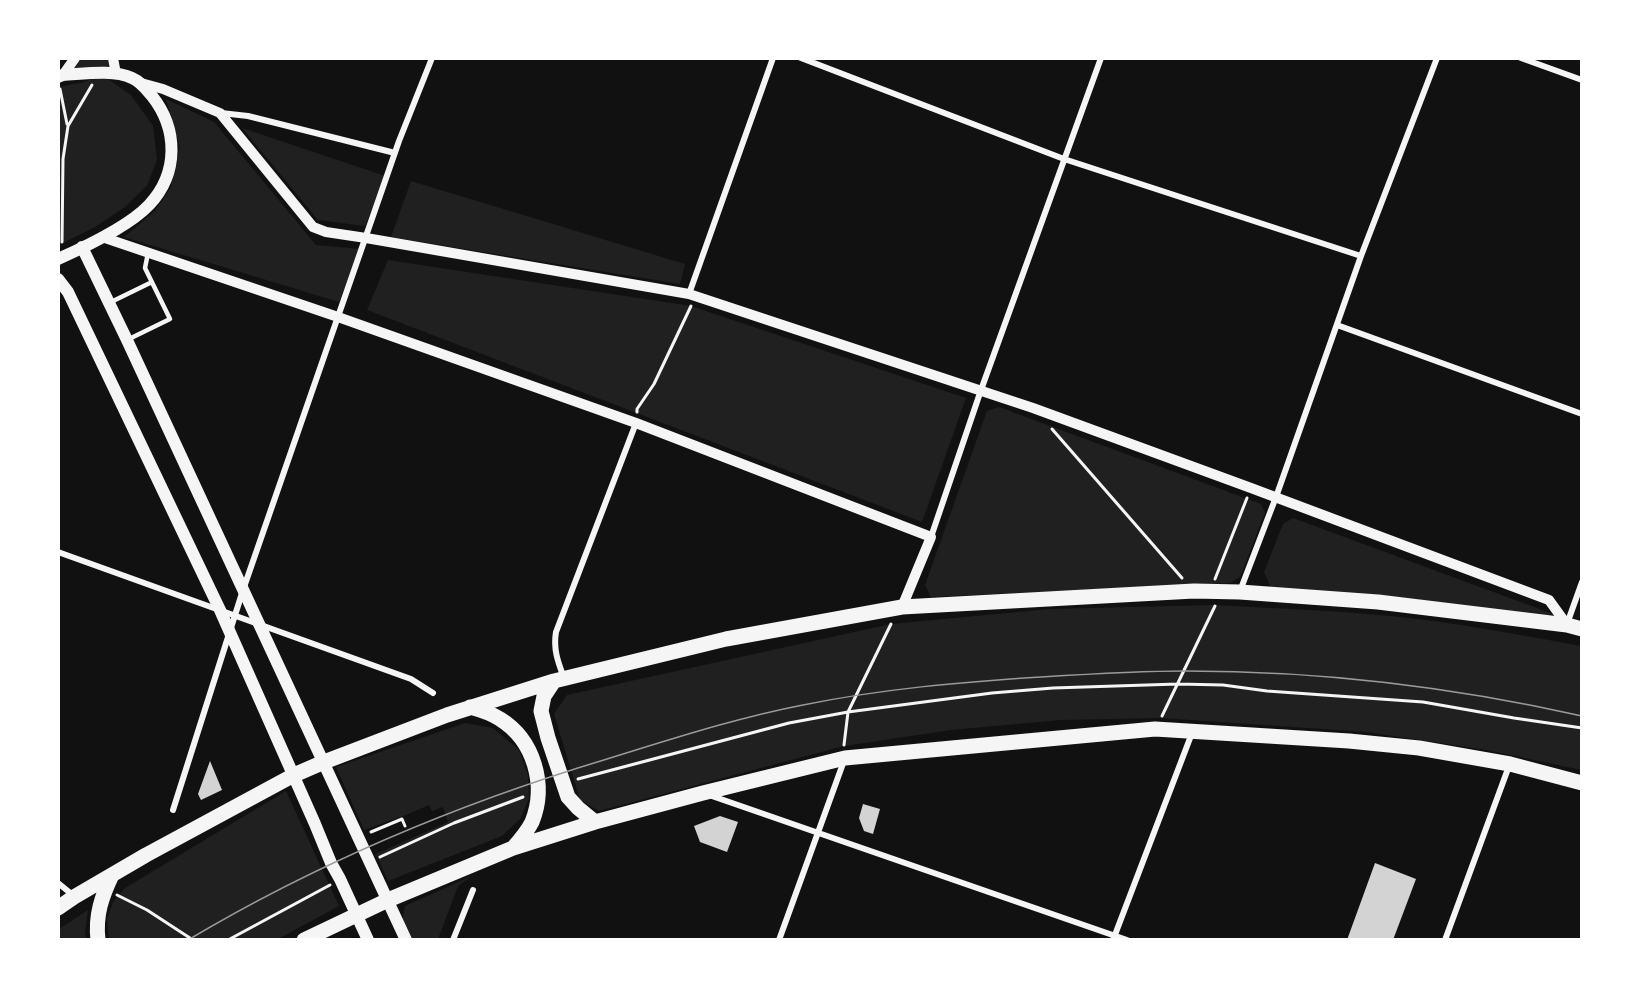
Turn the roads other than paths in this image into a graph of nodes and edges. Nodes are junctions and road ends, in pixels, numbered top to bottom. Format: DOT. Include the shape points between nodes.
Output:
graph roads {
  1 [pos="75,58"];
  2 [pos="113,58"];
  3 [pos="432,58"];
  4 [pos="773,58"];
  5 [pos="801,58"];
  6 [pos="1101,58"];
  7 [pos="1437,58"];
  8 [pos="1521,58"];
  9 [pos="116,74"];
  10 [pos="61,76"];
  11 [pos="1581,80"];
  12 [pos="141,83"];
  13 [pos="220,113"];
  14 [pos="395,153"];
  15 [pos="1064,159"];
  16 [pos="102,237"];
  17 [pos="366,238"];
  18 [pos="82,247"];
  19 [pos="149,252"];
  20 [pos="1361,256"];
  21 [pos="58,259"];
  22 [pos="58,279"];
  23 [pos="152,282"];
  24 [pos="689,294"];
  25 [pos="108,303"];
  26 [pos="338,317"];
  27 [pos="1337,325"];
  28 [pos="127,340"];
  29 [pos="981,390"];
  30 [pos="1581,414"];
  31 [pos="636,423"];
  32 [pos="1276,497"];
  33 [pos="931,537"];
  34 [pos="58,552"];
  35 [pos="1581,582"];
  36 [pos="243,590"];
  37 [pos="1240,592"];
  38 [pos="902,608"];
  39 [pos="220,610"];
  40 [pos="235,616"];
  41 [pos="259,625"];
  42 [pos="1574,627"];
  43 [pos="229,631"];
  44 [pos="559,680"];
  45 [pos="433,693"];
  46 [pos="470,707"];
  47 [pos="1193,730"];
  48 [pos="845,758"];
  49 [pos="324,762"];
  50 [pos="1510,764"];
  51 [pos="294,775"];
  52 [pos="1581,783"];
  53 [pos="703,793"];
  54 [pos="173,810"];
  55 [pos="596,822"];
  56 [pos="819,832"];
  57 [pos="513,848"];
  58 [pos="112,875"];
  59 [pos="58,883"];
  60 [pos="473,890"];
  61 [pos="74,897"];
  62 [pos="388,900"];
  63 [pos="58,908"];
  64 [pos="356,915"];
  65 [pos="1114,937"];
  66 [pos="98,939"];
  67 [pos="304,939"];
  68 [pos="368,939"];
  69 [pos="406,939"];
  70 [pos="453,939"];
  71 [pos="779,939"];
  72 [pos="1127,939"];
  73 [pos="1444,939"];
  1 -- 10 [label="street"];
  2 -- 9 [label="street"];
  3 -- 14 [label="street"];
  4 -- 24 [label="street"];
  5 -- 15 [label="street"];
  6 -- 15 [label="street"];
  7 -- 20 [label="street"];
  8 -- 11 [label="street"];
  9 -- 10 [label="main road"];
  9 -- 12 [label="main road"];
  12 -- 13 [label="street"];
  12 -- 16 [label="main road" via="161,108 168,126 173,148 169,169 150,204"];
  13 -- 14 [label="street" via="248,116"];
  13 -- 17 [label="street" via="313,227"];
  14 -- 17 [label="street"];
  15 -- 20 [label="street"];
  15 -- 29 [label="street"];
  16 -- 18 [label="main road"];
  16 -- 19 [label="street"];
  17 -- 24 [label="street"];
  17 -- 26 [label="street"];
  18 -- 21 [label="main road"];
  18 -- 25 [label="main road"];
  19 -- 23 [label="lane" via="145,268"];
  19 -- 26 [label="street"];
  20 -- 27 [label="street"];
  22 -- 39 [label="main road" via="68,292"];
  23 -- 25 [label="lane"];
  23 -- 28 [label="lane" via="170,319"];
  24 -- 29 [label="street"];
  25 -- 28 [label="main road"];
  26 -- 31 [label="street"];
  26 -- 36 [label="street"];
  27 -- 30 [label="street"];
  27 -- 32 [label="street"];
  28 -- 36 [label="main road"];
  29 -- 32 [label="street"];
  29 -- 33 [label="street"];
  31 -- 33 [label="street"];
  31 -- 44 [label="street" via="556,632"];
  32 -- 37 [label="street"];
  32 -- 42 [label="street" via="1549,600"];
  33 -- 38 [label="street"];
  34 -- 39 [label="street"];
  35 -- 42 [label="street"];
  36 -- 40 [label="street"];
  36 -- 41 [label="main road"];
  37 -- 38 [label="highway" via="1194,591"];
  37 -- 42 [label="highway" via="1378,602"];
  38 -- 44 [label="highway" via="726,639"];
  39 -- 40 [label="street"];
  39 -- 43 [label="main road"];
  40 -- 41 [label="street"];
  40 -- 43 [label="street"];
  41 -- 45 [label="street" via="411,679"];
  41 -- 49 [label="main road"];
  43 -- 51 [label="main road"];
  43 -- 54 [label="street"];
  44 -- 46 [label="highway"];
  44 -- 55 [label="highway" via="544,696 541,711 548,738 568,797"];
  46 -- 49 [label="highway"];
  46 -- 57 [label="highway" via="502,720 515,731 534,762 538,780 536,807 524,836"];
  47 -- 48 [label="highway" via="1155,729"];
  47 -- 50 [label="highway" via="1407,747"];
  47 -- 65 [label="street"];
  48 -- 53 [label="highway"];
  48 -- 56 [label="street"];
  49 -- 51 [label="highway"];
  49 -- 62 [label="main road"];
  50 -- 52 [label="highway"];
  50 -- 73 [label="street"];
  51 -- 58 [label="highway"];
  51 -- 64 [label="main road"];
  53 -- 55 [label="highway"];
  53 -- 56 [label="street"];
  55 -- 57 [label="highway"];
  56 -- 65 [label="street"];
  56 -- 71 [label="street"];
  57 -- 62 [label="highway"];
  58 -- 61 [label="highway"];
  58 -- 66 [label="highway" via="99,905"];
  59 -- 61 [label="street"];
  60 -- 70 [label="street"];
  61 -- 63 [label="highway"];
  62 -- 64 [label="highway"];
  62 -- 69 [label="main road"];
  64 -- 67 [label="highway"];
  64 -- 68 [label="main road"];
  65 -- 72 [label="street"];
}
